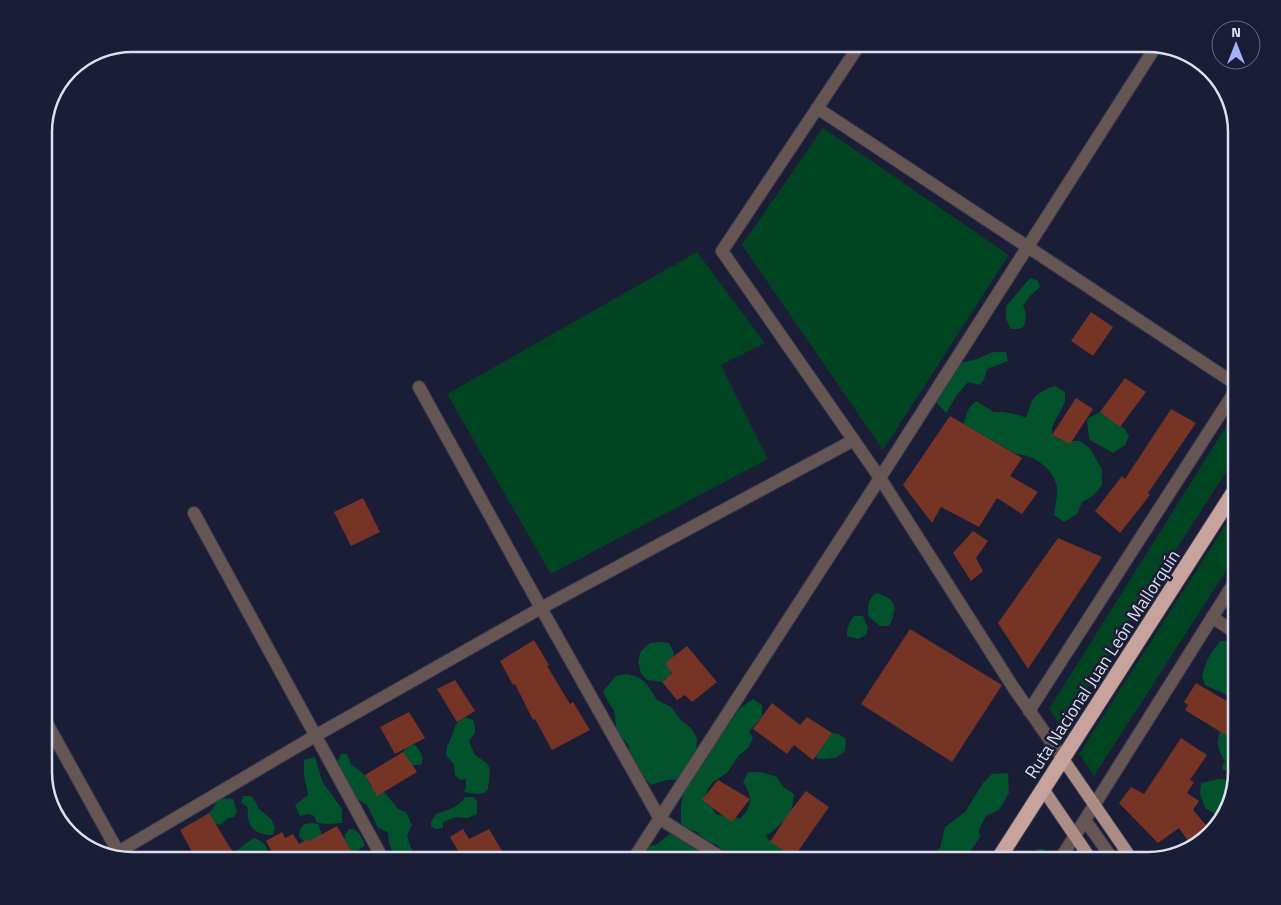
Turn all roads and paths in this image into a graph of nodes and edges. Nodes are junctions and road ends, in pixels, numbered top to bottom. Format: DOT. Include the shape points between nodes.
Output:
graph roads {
  1 [pos="855,52"];
  2 [pos="1152,52"];
  3 [pos="817,108"];
  4 [pos="1028,247"];
  5 [pos="1228,380"];
  6 [pos="419,387"];
  7 [pos="1228,400"];
  8 [pos="854,440"];
  9 [pos="880,478"];
  10 [pos="1228,501"];
  11 [pos="194,514"];
  12 [pos="1228,592"];
  13 [pos="541,608"];
  14 [pos="1212,617"];
  15 [pos="1228,628"];
  16 [pos="1029,711"];
  17 [pos="53,735"];
  18 [pos="315,736"];
  19 [pos="1063,760"];
  20 [pos="1043,789"];
  21 [pos="1094,805"];
  22 [pos="660,819"];
  23 [pos="1085,820"];
  24 [pos="1075,836"];
  25 [pos="114,850"];
  26 [pos="122,852"];
  27 [pos="379,852"];
  28 [pos="638,852"];
  29 [pos="713,852"];
  30 [pos="1003,852"];
  31 [pos="1065,852"];
  32 [pos="1086,852"];
  33 [pos="1108,852"];
  34 [pos="1127,852"];
  1 -- 3 [label="street"];
  2 -- 4 [label="street"];
  3 -- 4 [label="street"];
  3 -- 8 [label="street" via="722,250"];
  4 -- 5 [label="street"];
  4 -- 9 [label="street"];
  6 -- 13 [label="street"];
  7 -- 16 [label="street"];
  8 -- 9 [label="street"];
  8 -- 13 [label="street"];
  9 -- 16 [label="street"];
  9 -- 22 [label="street"];
  10 -- 19 [label="highway, Ruta Nacional Juan León Mallorquín"];
  11 -- 18 [label="street"];
  12 -- 14 [label="street"];
  13 -- 18 [label="street"];
  13 -- 22 [label="street"];
  14 -- 15 [label="street"];
  14 -- 21 [label="street"];
  16 -- 19 [label="street"];
  17 -- 25 [label="street"];
  18 -- 26 [label="street"];
  18 -- 27 [label="street"];
  19 -- 20 [label="highway, Ruta Nacional Juan León Mallorquín"];
  19 -- 21 [label="main road"];
  20 -- 24 [label="main road"];
  20 -- 30 [label="highway, Ruta Nacional Juan León Mallorquín"];
  21 -- 23 [label="street"];
  21 -- 34 [label="main road"];
  22 -- 28 [label="street"];
  22 -- 29 [label="street"];
  23 -- 24 [label="street"];
  23 -- 33 [label="street"];
  24 -- 31 [label="street"];
  24 -- 32 [label="main road"];
}
